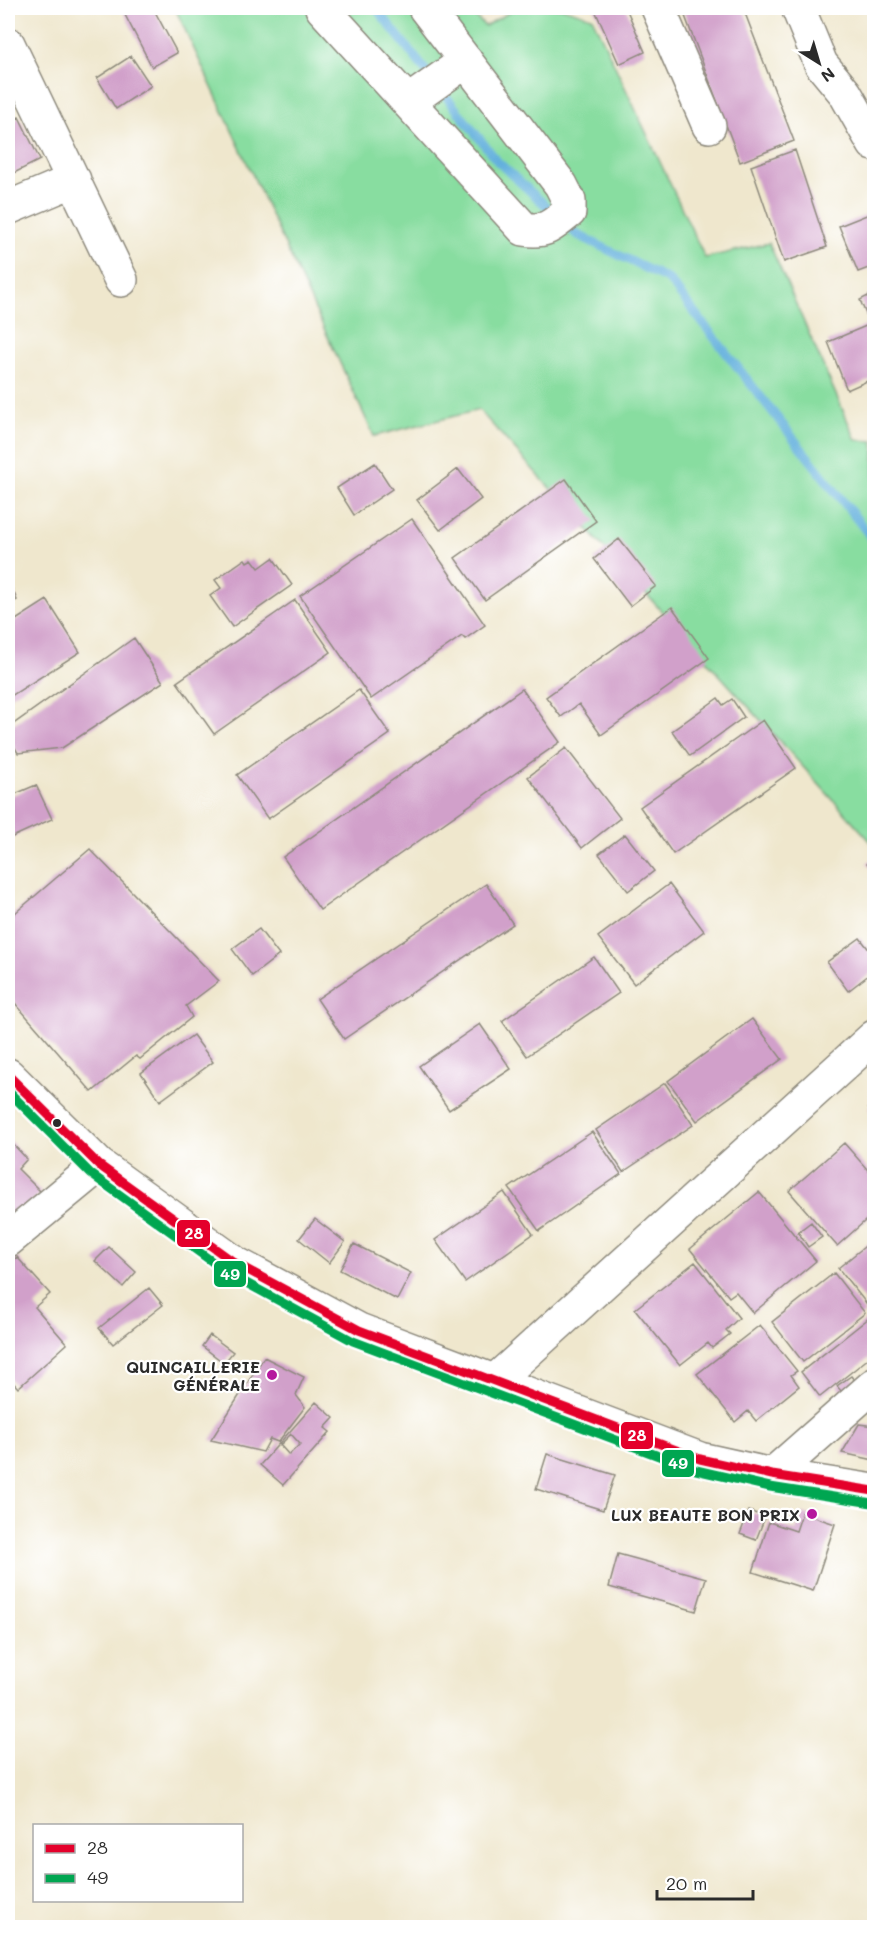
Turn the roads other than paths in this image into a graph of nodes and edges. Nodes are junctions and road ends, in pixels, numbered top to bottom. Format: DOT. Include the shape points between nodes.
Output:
graph roads {
  1 [pos="322,8"];
  2 [pos="425,8"];
  3 [pos="658,8"];
  4 [pos="798,8"];
  5 [pos="8,44"];
  6 [pos="16,80"];
  7 [pos="435,83"];
  8 [pos="709,126"];
  9 [pos="874,144"];
  10 [pos="74,180"];
  11 [pos="8,208"];
  12 [pos="121,280"];
  13 [pos="874,1037"];
  14 [pos="8,1075"];
  15 [pos="99,1165"];
  16 [pos="8,1240"];
  17 [pos="496,1380"];
  18 [pos="874,1385"];
  19 [pos="772,1475"];
  20 [pos="874,1491"];
  1 -- 7 [label="street"];
  2 -- 7 [label="street"];
  3 -- 8 [label="street"];
  4 -- 9 [label="street" via="821,64 845,93"];
  5 -- 6 [label="street"];
  6 -- 10 [label="street"];
  7 -- 7 [label="street" via="561,184 569,201 557,221 534,231 524,229"];
  10 -- 11 [label="street"];
  10 -- 12 [label="street"];
  13 -- 17 [label="street"];
  14 -- 15 [label="street"];
  15 -- 16 [label="street"];
  15 -- 17 [label="street" via="235,1263 359,1330"];
  17 -- 19 [label="street" via="700,1459"];
  18 -- 19 [label="street"];
  19 -- 20 [label="street"];
}
